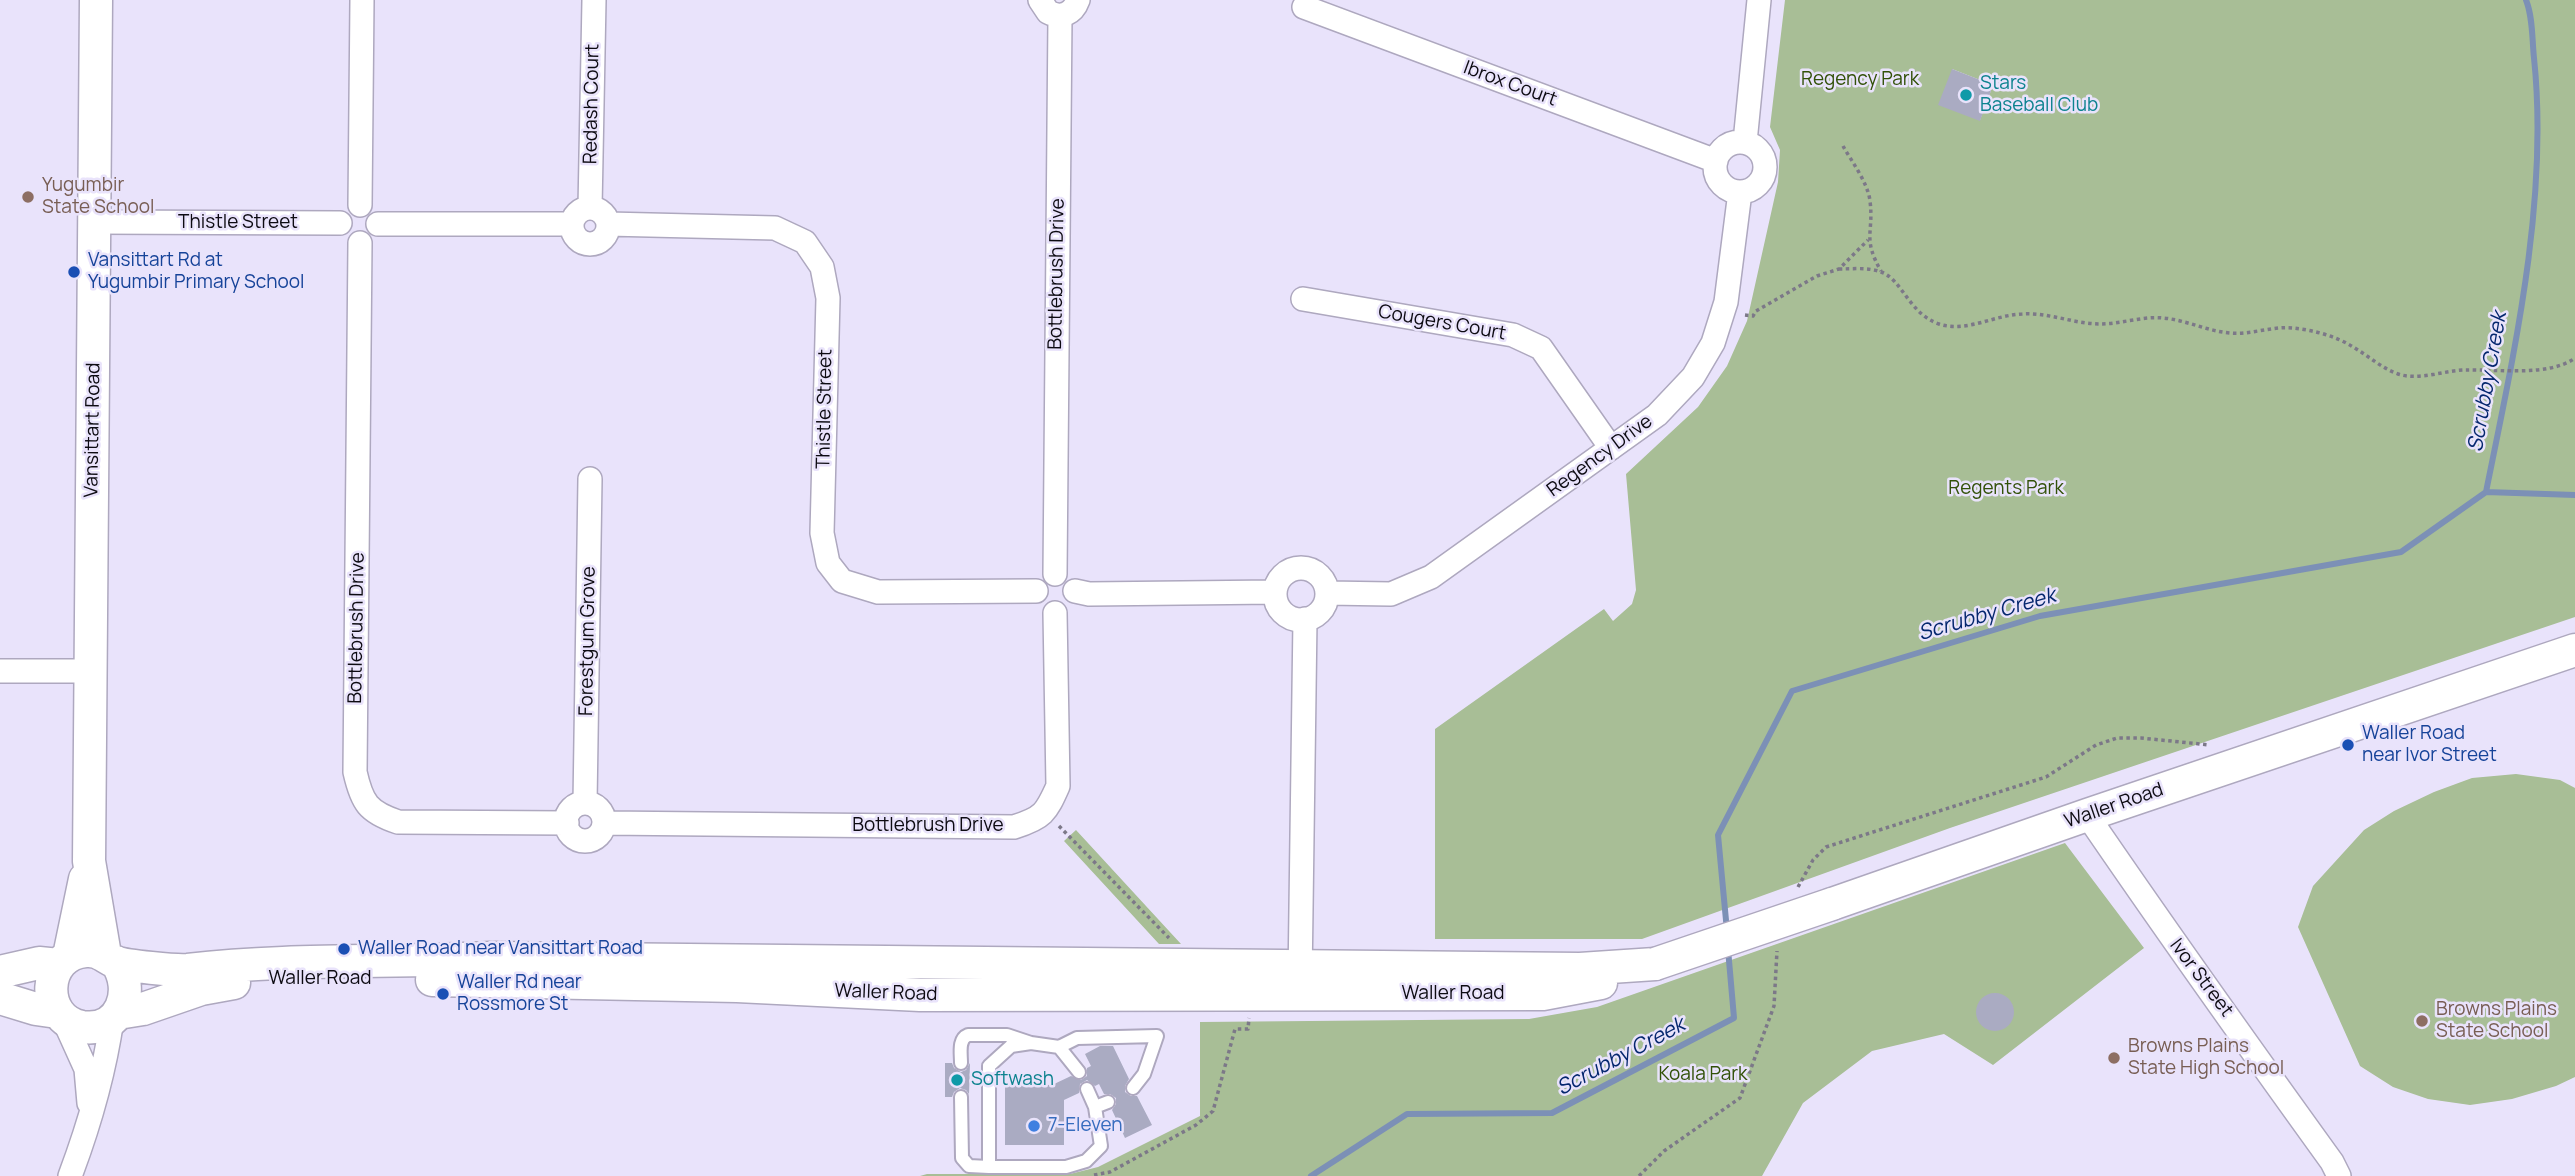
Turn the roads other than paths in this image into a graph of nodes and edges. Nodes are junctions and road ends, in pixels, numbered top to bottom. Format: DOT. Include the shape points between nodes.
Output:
graph roads {
  1 [pos="96,0"];
  2 [pos="362,0"];
  3 [pos="594,0"];
  4 [pos="1040,0"];
  5 [pos="1078,0"];
  6 [pos="1759,0"];
  7 [pos="1304,7"];
  8 [pos="1060,16"];
  9 [pos="1745,142"];
  10 [pos="1716,161"];
  11 [pos="1740,192"];
  12 [pos="360,205"];
  13 [pos="590,208"];
  14 [pos="95,222"];
  15 [pos="340,223"];
  16 [pos="378,224"];
  17 [pos="572,224"];
  18 [pos="608,224"];
  19 [pos="360,243"];
  20 [pos="1303,299"];
  21 [pos="1611,448"];
  22 [pos="590,479"];
  23 [pos="1055,574"];
  24 [pos="1036,591"];
  25 [pos="1075,592"];
  26 [pos="1275,592"];
  27 [pos="1327,593"];
  28 [pos="1055,613"];
  29 [pos="1305,619"];
  30 [pos="2575,650"];
  31 [pos="0,671"];
  32 [pos="90,671"];
  33 [pos="585,803"];
  34 [pos="2087,815"];
  35 [pos="567,823"];
  36 [pos="604,823"];
  37 [pos="89,861"];
  38 [pos="110,958"];
  39 [pos="64,960"];
  40 [pos="1022,964"];
  41 [pos="0,972"];
  42 [pos="738,973"];
  43 [pos="1300,981"];
  44 [pos="1022,995"];
  45 [pos="0,998"];
  46 [pos="60,1014"];
  47 [pos="115,1016"];
  48 [pos="1031,1043"];
  49 [pos="1059,1047"];
  50 [pos="961,1063"];
  51 [pos="1079,1072"];
  52 [pos="1133,1088"];
  53 [pos="1087,1089"];
  54 [pos="961,1097"];
  55 [pos="1108,1102"];
  56 [pos="1095,1107"];
  57 [pos="90,1121"];
  58 [pos="989,1167"];
  59 [pos="70,1176"];
  60 [pos="2339,1176"];
  1 -- 14 [label="street, Vansittart Road"];
  2 -- 12 [label="street"];
  3 -- 13 [label="street, Redash Court"];
  4 -- 8 [label="street" via="1048,12"];
  5 -- 8 [label="street" via="1072,11"];
  6 -- 9 [label="street"];
  7 -- 10 [label="street, Ibrox Court"];
  8 -- 23 [label="street, Bottlebrush Drive"];
  9 -- 10 [label="street" via="1730,144"];
  9 -- 11 [label="street" via="1760,150 1766,166 1755,187"];
  10 -- 11 [label="street" via="1721,183"];
  11 -- 21 [label="street, Regency Drive" via="1726,302 1713,343 1693,377 1657,415"];
  12 -- 15 [label="street" via="344,212"];
  12 -- 16 [label="street" via="374,214"];
  13 -- 17 [label="street" via="578,212"];
  13 -- 18 [label="street" via="602,212"];
  14 -- 15 [label="street, Thistle Street"];
  14 -- 32 [label="street, Vansittart Road"];
  15 -- 19 [label="street" via="348,240"];
  16 -- 17 [label="street"];
  16 -- 19 [label="street" via="375,235"];
  17 -- 18 [label="street" via="576,238 590,244 603,238"];
  18 -- 24 [label="street, Thistle Street" via="775,228 805,242 822,267 828,298 822,533 828,563 842,581 878,592"];
  19 -- 35 [label="street, Bottlebrush Drive" via="355,772 359,791 381,817 398,822"];
  20 -- 21 [label="street, Cougers Court" via="1513,335 1541,348"];
  21 -- 27 [label="street, Regency Drive" via="1431,577 1391,594"];
  22 -- 33 [label="street, Forestgum Grove"];
  23 -- 24 [label="street" via="1042,579"];
  23 -- 25 [label="street" via="1069,579"];
  24 -- 28 [label="street" via="1041,606"];
  25 -- 26 [label="street"];
  25 -- 28 [label="street" via="1070,606"];
  26 -- 27 [label="street" via="1283,575 1301,568 1319,575"];
  26 -- 29 [label="street" via="1284,613"];
  27 -- 29 [label="street" via="1321,610"];
  28 -- 36 [label="street, Bottlebrush Drive" via="1058,786 1046,811 1036,820 1014,827"];
  29 -- 43 [label="street"];
  30 -- 34 [label="street, Waller Road"];
  31 -- 32 [label="street"];
  32 -- 37 [label="street, Vansittart Road"];
  33 -- 35 [label="street" via="570,811"];
  33 -- 36 [label="street" via="601,811"];
  34 -- 43 [label="street, Waller Road, bridge" via="1591,986 1543,994"];
  34 -- 60 [label="street, Ivor Street"];
  35 -- 36 [label="street" via="571,834 589,840 599,834"];
  37 -- 38 [label="street, Vansittart Road"];
  37 -- 39 [label="street, Vansittart Road"];
  38 -- 39 [label="street, Waller Road" via="87,951"];
  38 -- 42 [label="street, Waller Road" via="175,971 265,963 490,958"];
  38 -- 47 [label="street" via="121,970 126,987"];
  39 -- 41 [label="street, Waller Road"];
  39 -- 46 [label="street" via="50,988"];
  40 -- 42 [label="street, Waller Road"];
  40 -- 43 [label="street, Waller Road"];
  40 -- 44 [label="street"];
  42 -- 44 [label="street, Waller Road" via="920,995"];
  42 -- 47 [label="street, Waller Road" via="273,976 201,989"];
  43 -- 44 [label="street, Waller Road"];
  45 -- 46 [label="street, Waller Road"];
  46 -- 47 [label="street, Waller Road" via="87,1027"];
  46 -- 57 [label="street" via="86,1069"];
  47 -- 57 [label="street"];
  48 -- 49 [label="lane"];
  48 -- 50 [label="lane" via="1007,1035 968,1035 961,1042"];
  48 -- 58 [label="lane" via="1011,1046 989,1066"];
  49 -- 51 [label="lane"];
  49 -- 52 [label="lane" via="1077,1038 1157,1036 1144,1074"];
  53 -- 56 [label="lane"];
  54 -- 58 [label="lane" via="962,1158 969,1166"];
  55 -- 56 [label="lane"];
  56 -- 58 [label="lane" via="1101,1146 1086,1161 1066,1167"];
  57 -- 59 [label="street"];
}
